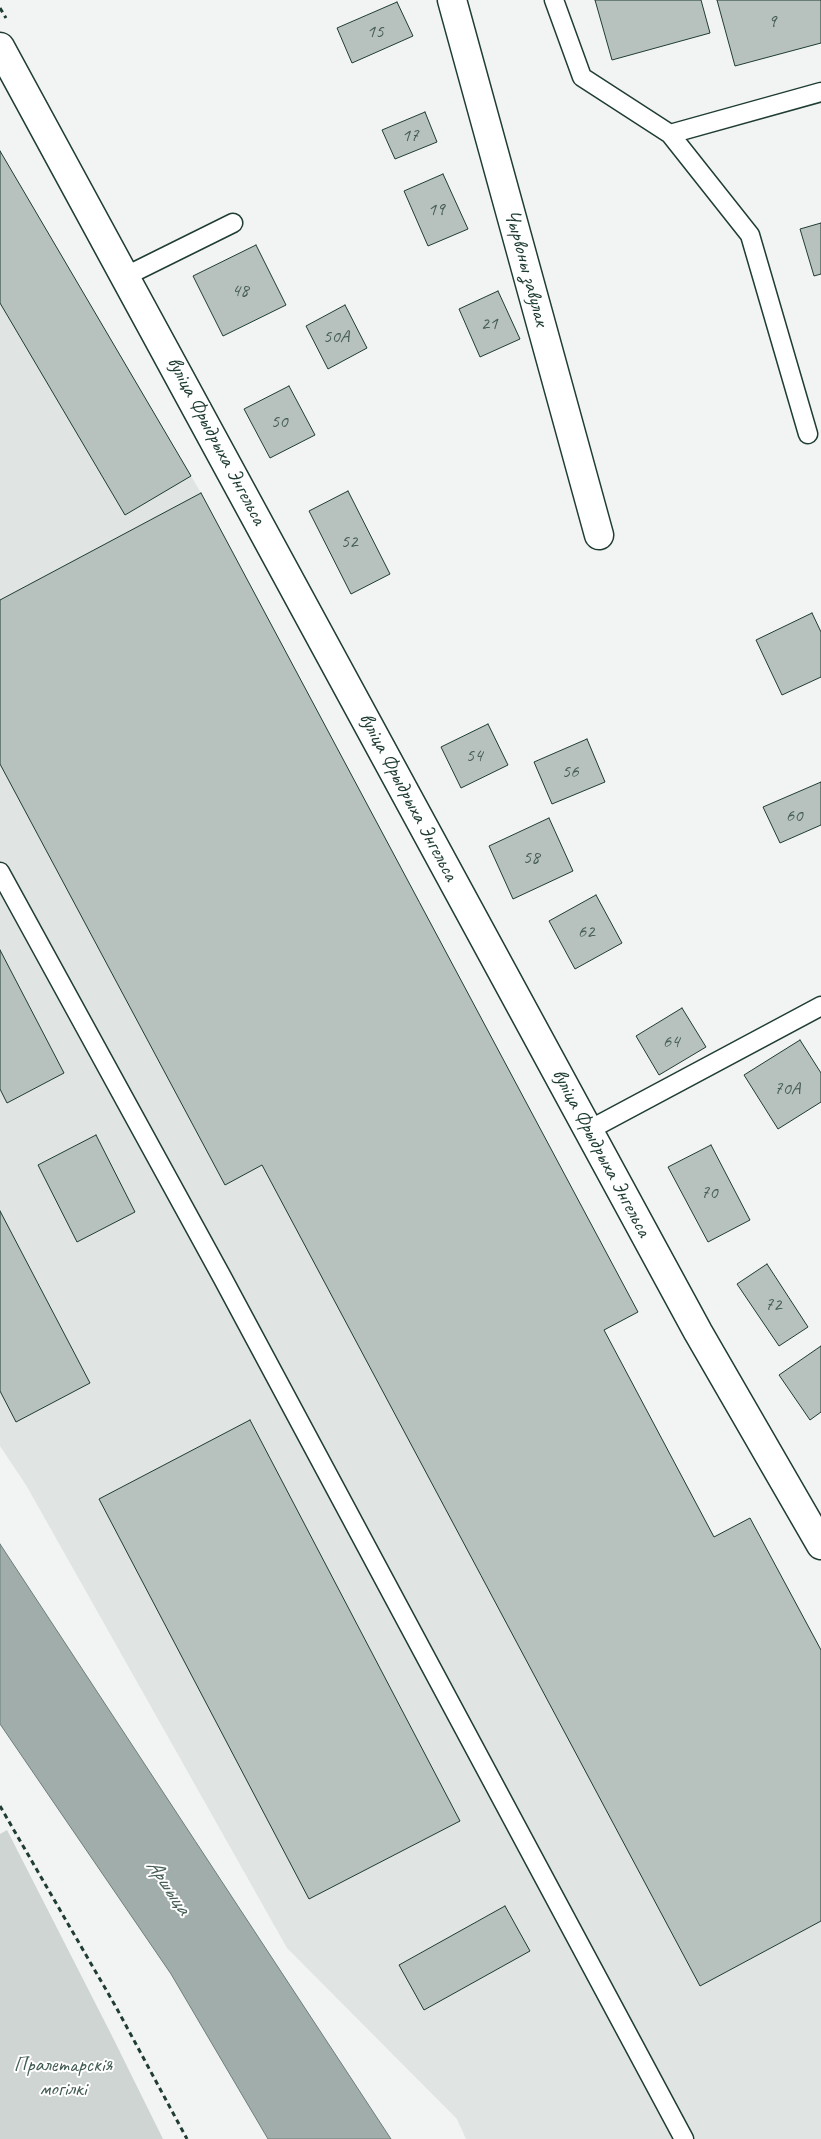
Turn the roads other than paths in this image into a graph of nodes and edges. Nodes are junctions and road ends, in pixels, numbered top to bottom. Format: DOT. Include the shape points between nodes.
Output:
graph roads {
  1 [pos="452,0"];
  2 [pos="554,0"];
  3 [pos="0,47"];
  4 [pos="821,92"];
  5 [pos="670,134"];
  6 [pos="233,223"];
  7 [pos="126,276"];
  8 [pos="808,434"];
  9 [pos="599,535"];
  10 [pos="0,872"];
  11 [pos="821,1006"];
  12 [pos="589,1130"];
  13 [pos="821,1545"];
  14 [pos="684,2139"];
  1 -- 9 [label="street, Чырвоны завулак"];
  2 -- 5 [label="lane" via="582,77"];
  3 -- 7 [label="street, вуліца Фрыдрыха Энгельса"];
  4 -- 5 [label="lane"];
  5 -- 8 [label="lane" via="750,235"];
  6 -- 7 [label="lane"];
  7 -- 12 [label="street, вуліца Фрыдрыха Энгельса"];
  10 -- 14 [label="lane" via="241,1312"];
  11 -- 12 [label="lane"];
  12 -- 13 [label="street, вуліца Фрыдрыха Энгельса" via="698,1332"];
}
